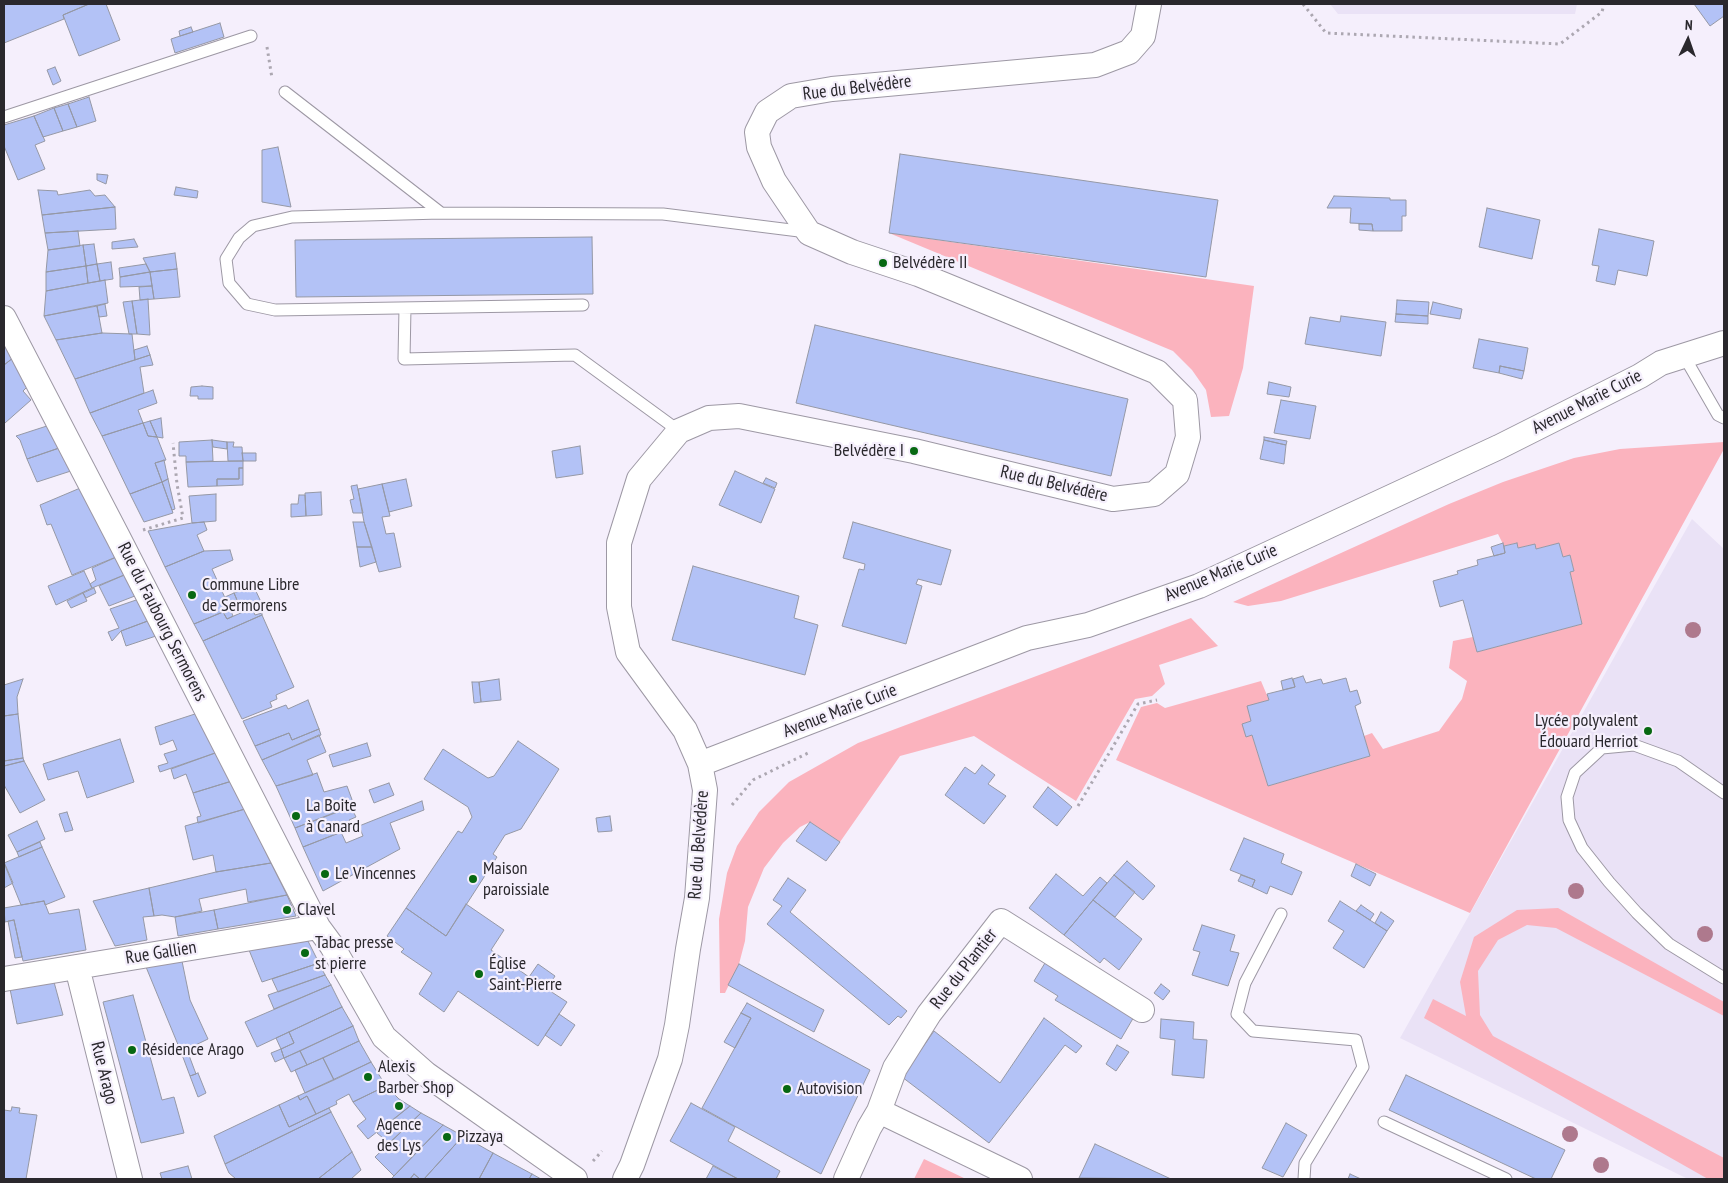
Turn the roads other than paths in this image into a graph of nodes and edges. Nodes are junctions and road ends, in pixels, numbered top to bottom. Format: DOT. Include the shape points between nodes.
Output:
graph roads {
  1 [pos="1149,4"];
  2 [pos="251,36"];
  3 [pos="285,92"];
  4 [pos="4,118"];
  5 [pos="441,213"];
  6 [pos="809,233"];
  7 [pos="583,304"];
  8 [pos="405,308"];
  9 [pos="4,318"];
  10 [pos="1724,343"];
  11 [pos="1684,356"];
  12 [pos="1724,418"];
  13 [pos="679,431"];
  14 [pos="700,764"];
  15 [pos="1724,793"];
  16 [pos="1281,914"];
  17 [pos="318,927"];
  18 [pos="77,967"];
  19 [pos="1724,978"];
  20 [pos="4,979"];
  21 [pos="1142,1010"];
  22 [pos="880,1111"];
  23 [pos="1384,1122"];
  24 [pos="130,1179"];
  25 [pos="575,1179"];
  26 [pos="624,1179"];
  27 [pos="846,1179"];
  28 [pos="1020,1179"];
  29 [pos="1304,1179"];
  30 [pos="1506,1179"];
  1 -- 6 [label="street, Rue du Belvédère" via="1143,36 1129,52 1095,65 832,89 791,96 767,112 758,132 759,147 774,181"];
  2 -- 4 [label="lane"];
  3 -- 5 [label="lane"];
  5 -- 6 [label="lane" via="663,214"];
  5 -- 8 [label="lane" via="292,217 253,226 239,238 226,259 228,283 246,304 275,310"];
  6 -- 13 [label="street, Rue du Belvédère" via="1157,372 1185,400 1188,437 1177,474 1154,494 1113,499 914,451 739,416 709,418"];
  7 -- 8 [label="lane"];
  8 -- 13 [label="lane" via="404,359 576,355"];
  9 -- 17 [label="street, Rue du Faubourg Sermorens"];
  10 -- 11 [label="street, Avenue Marie Curie"];
  11 -- 12 [label="lane" via="1718,415"];
  11 -- 14 [label="street, Avenue Marie Curie" via="1661,363 1499,447 1199,586 1088,625 1027,638"];
  13 -- 14 [label="street, Rue du Belvédère" via="639,479 618,543 619,606 628,652 685,730"];
  14 -- 26 [label="street, Rue du Belvédère" via="704,790 697,898 677,1025 670,1059"];
  15 -- 19 [label="lane" via="1678,760 1634,745 1602,748 1575,773 1567,798 1569,820 1582,848 1608,882 1669,944"];
  16 -- 29 [label="lane" via="1244,983 1237,1014 1253,1031 1356,1040 1362,1067 1306,1163"];
  17 -- 18 [label="street, Rue Gallien"];
  17 -- 25 [label="street, Rue du Faubourg Sermorens" via="384,1037 426,1074"];
  18 -- 20 [label="street, Rue Gallien"];
  18 -- 24 [label="street, Rue Arago"];
  21 -- 22 [label="street, Rue du Plantier" via="1001,921 930,1014 895,1068"];
  22 -- 27 [label="street"];
  22 -- 28 [label="street"];
  23 -- 30 [label="lane"];
}
